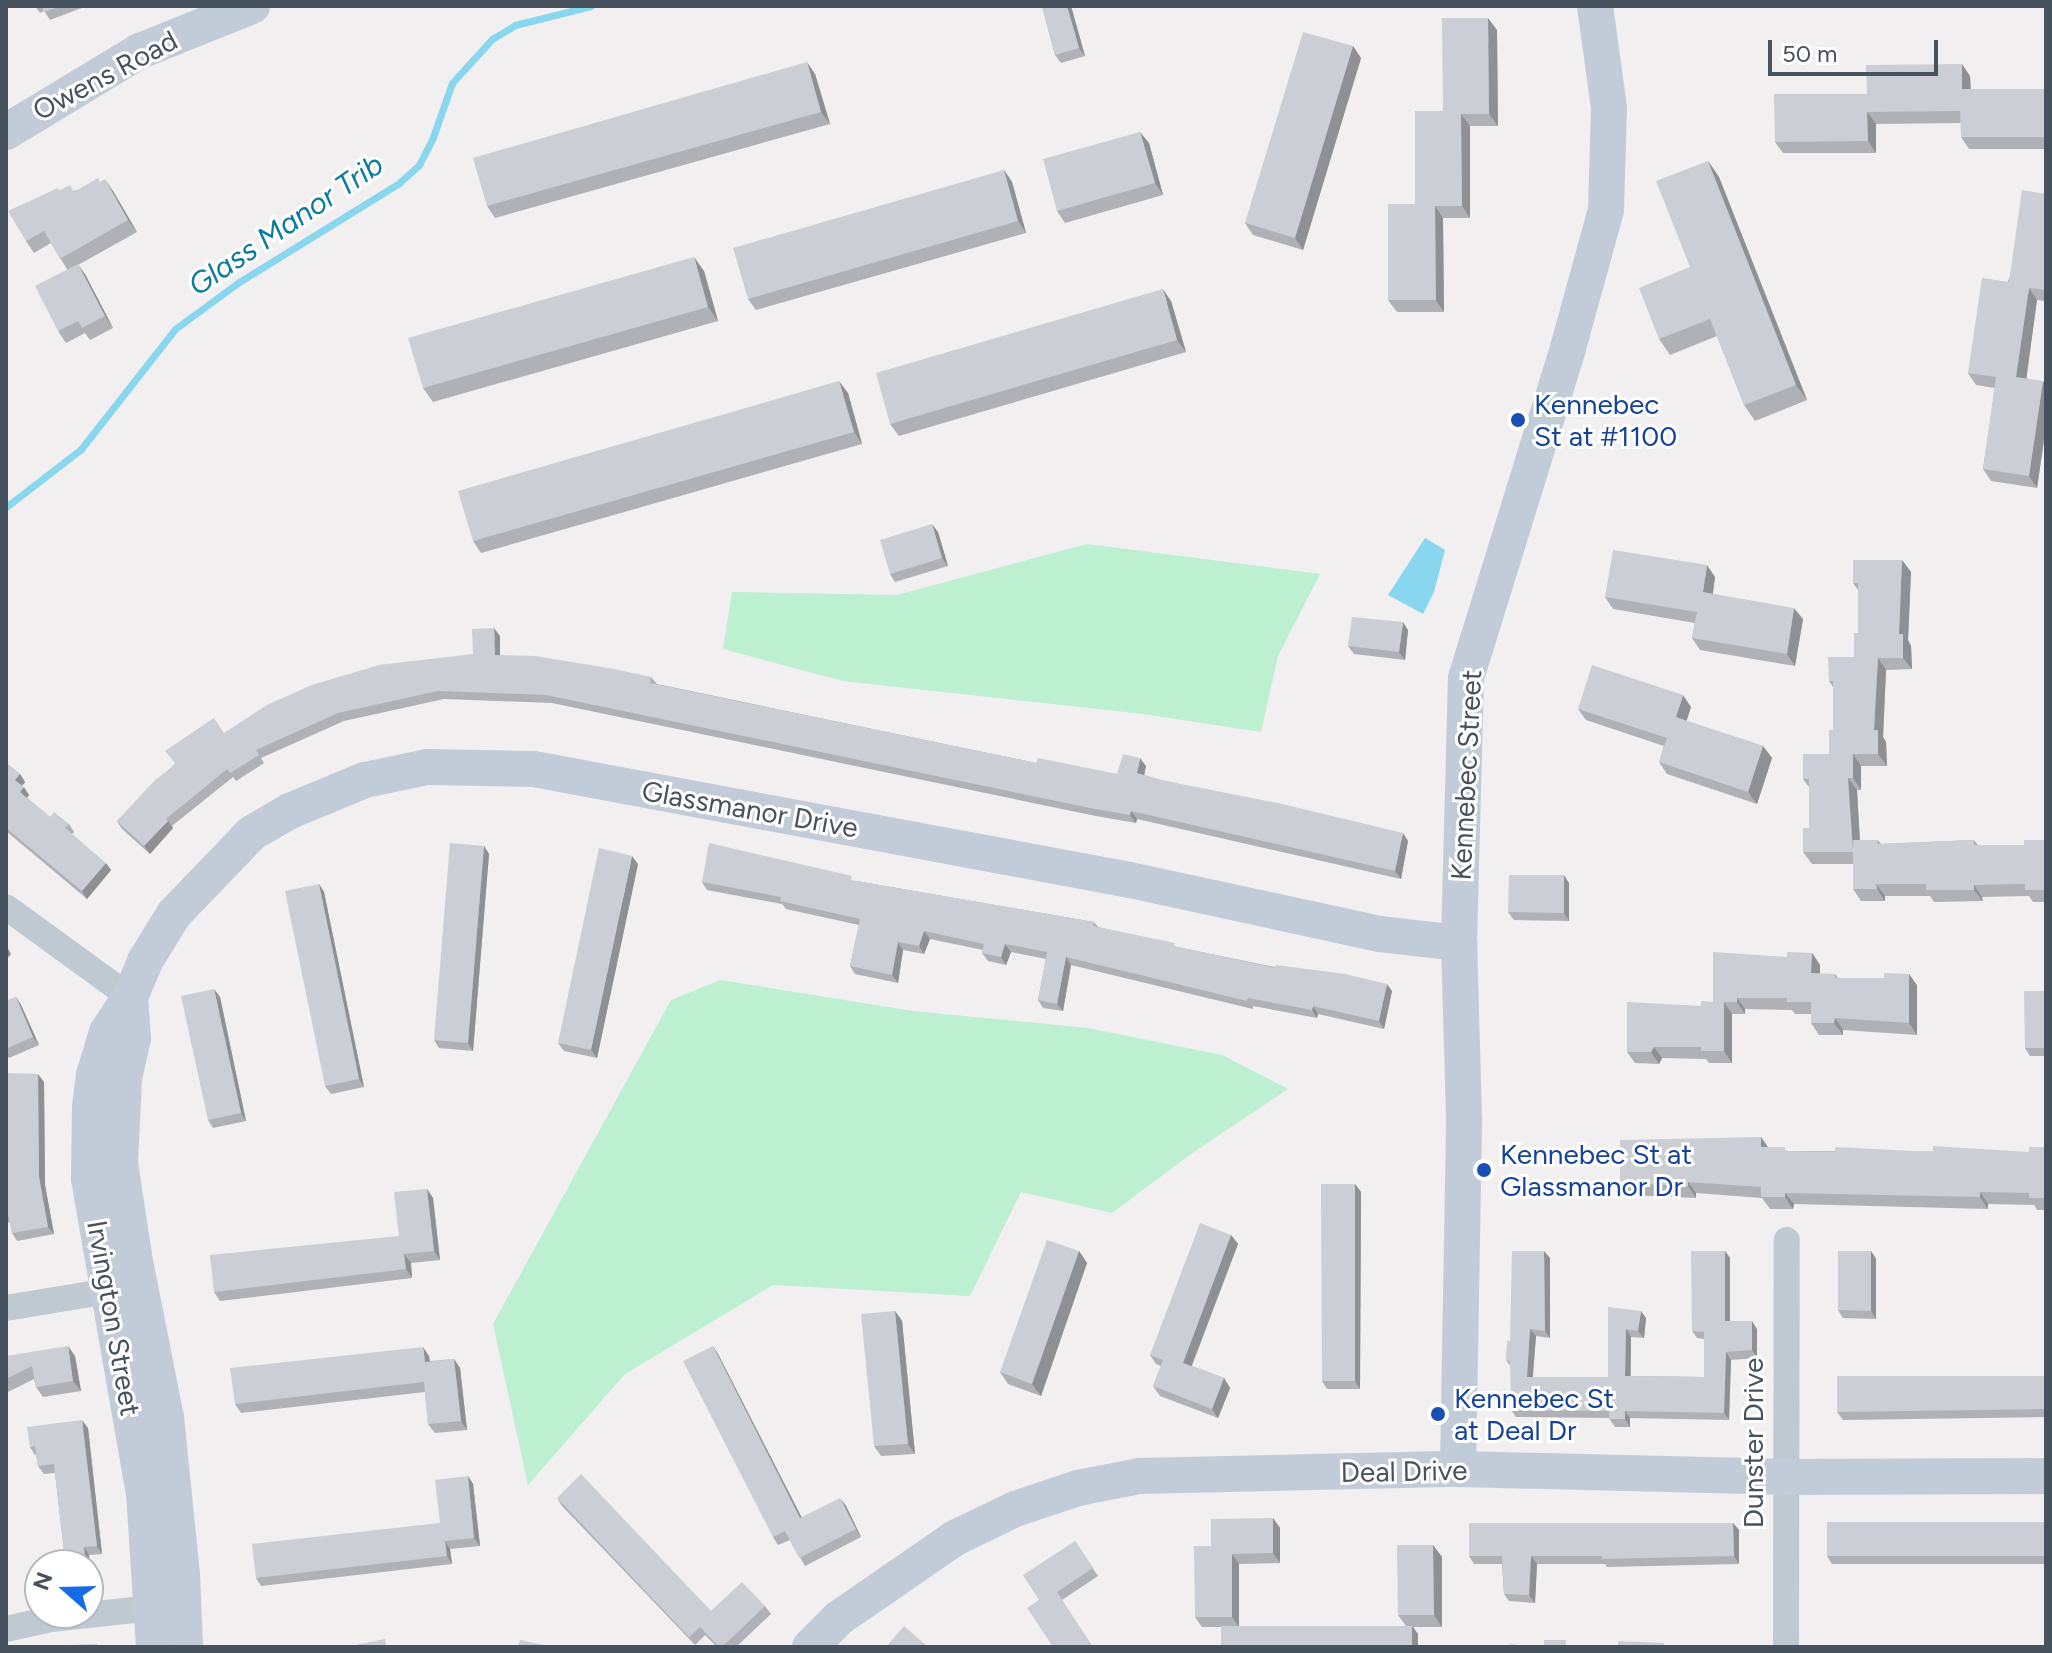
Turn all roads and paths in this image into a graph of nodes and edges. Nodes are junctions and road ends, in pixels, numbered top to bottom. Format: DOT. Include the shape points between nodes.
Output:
graph roads {
  1 [pos="252,6"];
  2 [pos="1595,6"];
  3 [pos="9,120"];
  4 [pos="6,907"];
  5 [pos="1459,943"];
  6 [pos="130,997"];
  7 [pos="104,1138"];
  8 [pos="1787,1240"];
  9 [pos="109,1291"];
  10 [pos="6,1308"];
  11 [pos="1458,1469"];
  12 [pos="2046,1476"];
  13 [pos="1783,1477"];
  14 [pos="152,1608"];
  15 [pos="6,1629"];
  16 [pos="154,1647"];
  17 [pos="185,1647"];
  18 [pos="810,1647"];
  19 [pos="1786,1647"];
  1 -- 3 [label="street, Owens Road" via="140,51"];
  2 -- 5 [label="street, Kennebec Street" via="1609,108 1606,210 1466,678"];
  4 -- 6 [label="street"];
  5 -- 6 [label="street, Glassmanor Drive" via="1380,934 916,839 534,769 427,767 365,780 252,833 174,914"];
  5 -- 11 [label="street, Kennebec Street" via="1464,1119"];
  6 -- 7 [label="street, Irvington Street" via="107,1032 94,1075"];
  7 -- 9 [label="street, Irvington Street" via="89,1179"];
  7 -- 17 [label="street, Irvington Street" via="166,1417"];
  8 -- 13 [label="street, Dunster Drive"];
  9 -- 10 [label="street"];
  9 -- 14 [label="street, Irvington Street" via="144,1494"];
  11 -- 13 [label="street, Deal Drive"];
  11 -- 18 [label="street, Deal Drive" via="1139,1476 1078,1488 1015,1509 955,1538 839,1618"];
  12 -- 13 [label="street, Deal Drive"];
  13 -- 19 [label="street, Dunster Drive"];
  14 -- 15 [label="street"];
  14 -- 16 [label="street, Irvington Street"];
}
